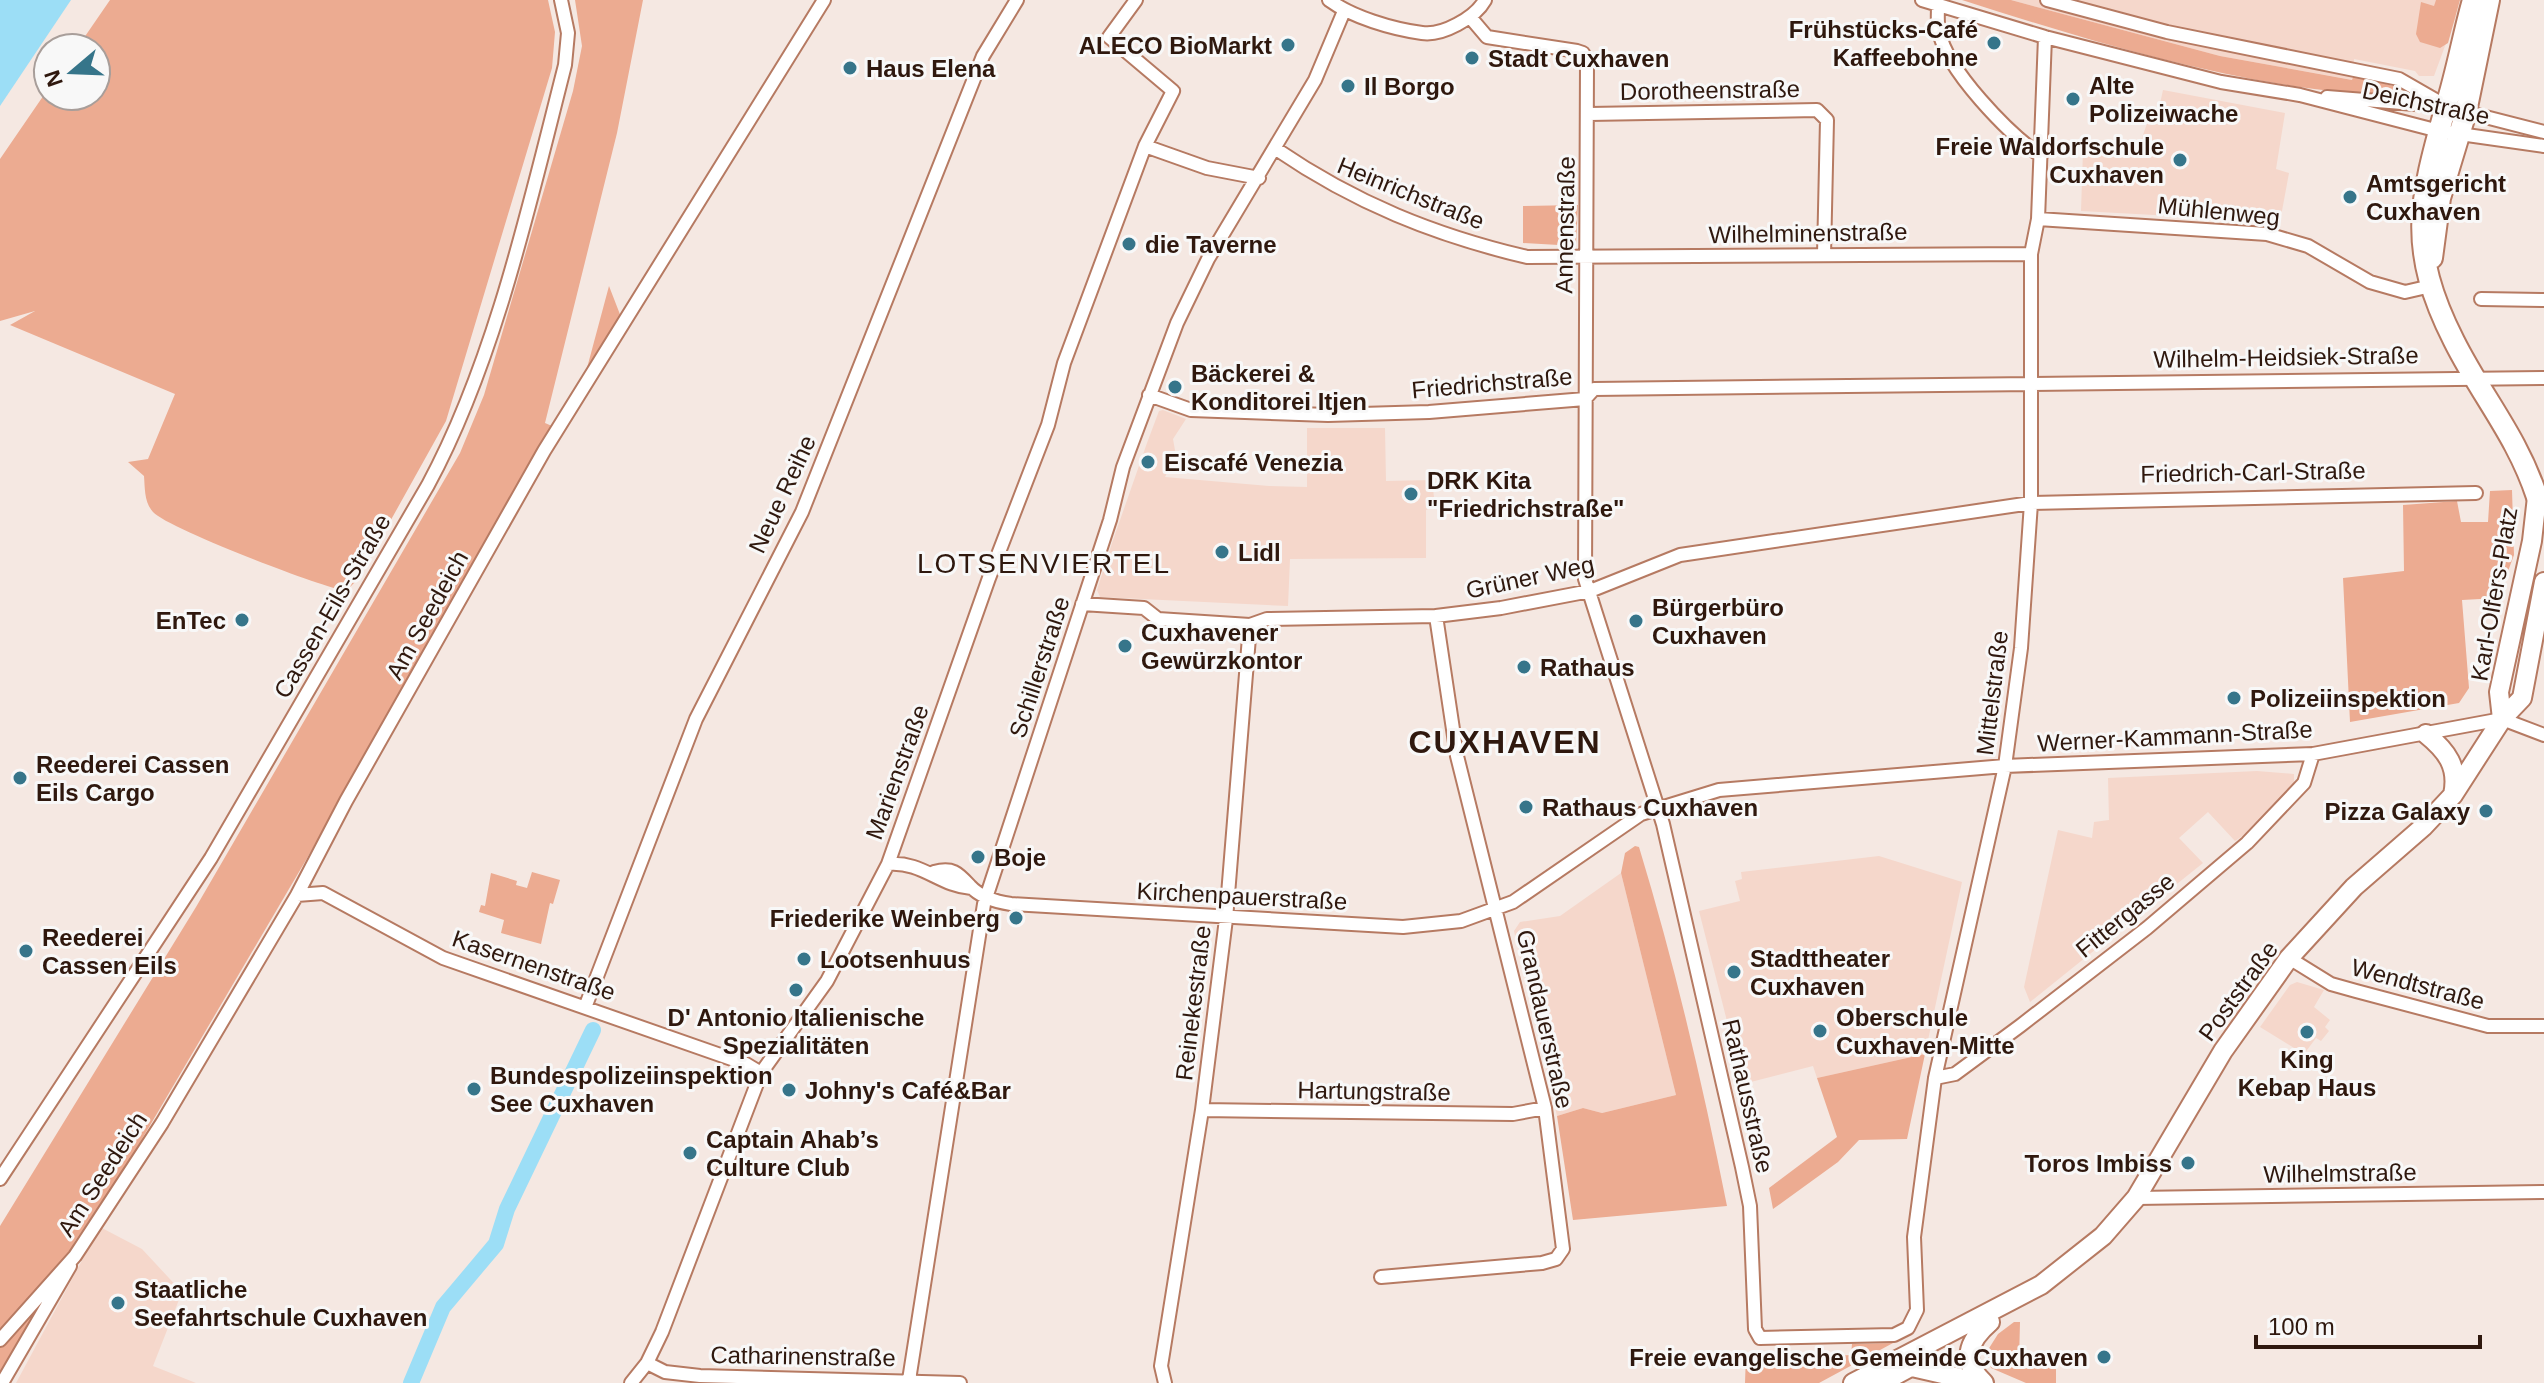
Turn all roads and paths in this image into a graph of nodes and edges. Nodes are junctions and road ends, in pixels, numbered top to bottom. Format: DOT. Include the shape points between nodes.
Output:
graph roads {
  1 [pos="561,0"];
  2 [pos="824,0"];
  3 [pos="1017,0"];
  4 [pos="1136,0"];
  5 [pos="1329,0"];
  6 [pos="1485,0"];
  7 [pos="1922,0"];
  8 [pos="2047,0"];
  9 [pos="2473,0"];
  10 [pos="2489,0"];
  11 [pos="1938,6"];
  12 [pos="1344,11"];
  13 [pos="1470,17"];
  14 [pos="2045,37"];
  15 [pos="2300,95"];
  16 [pos="2456,109"];
  17 [pos="1589,114"];
  18 [pos="2448,132"];
  19 [pos="2544,132"];
  20 [pos="1145,146"];
  21 [pos="2544,146"];
  22 [pos="1276,149"];
  23 [pos="2041,156"];
  24 [pos="1259,178"];
  25 [pos="2038,219"];
  26 [pos="2031,254"];
  27 [pos="1824,255"];
  28 [pos="1586,258"];
  29 [pos="2431,286"];
  30 [pos="2481,299"];
  31 [pos="2544,300"];
  32 [pos="2475,377"];
  33 [pos="2544,378"];
  34 [pos="2030,384"];
  35 [pos="1149,395"];
  36 [pos="1585,399"];
  37 [pos="2476,493"];
  38 [pos="2031,503"];
  39 [pos="2542,503"];
  40 [pos="2544,582"];
  41 [pos="1590,591"];
  42 [pos="1082,604"];
  43 [pos="1436,616"];
  44 [pos="1250,625"];
  45 [pos="2502,719"];
  46 [pos="2426,734"];
  47 [pos="2544,735"];
  48 [pos="2313,754"];
  49 [pos="2005,766"];
  50 [pos="2453,795"];
  51 [pos="1658,807"];
  52 [pos="888,864"];
  53 [pos="297,895"];
  54 [pos="986,897"];
  55 [pos="1495,910"];
  56 [pos="1226,919"];
  57 [pos="2289,958"];
  58 [pos="586,1005"];
  59 [pos="2544,1026"];
  60 [pos="761,1073"];
  61 [pos="1935,1078"];
  62 [pos="1545,1108"];
  63 [pos="1202,1110"];
  64 [pos="0,1179"];
  65 [pos="2544,1192"];
  66 [pos="2136,1198"];
  67 [pos="75,1256"];
  68 [pos="1381,1277"];
  69 [pos="2023,1294"];
  70 [pos="1990,1322"];
  71 [pos="1894,1335"];
  72 [pos="0,1340"];
  73 [pos="647,1363"];
  74 [pos="1907,1372"];
  75 [pos="909,1380"];
  76 [pos="2,1383"];
  77 [pos="631,1383"];
  78 [pos="960,1383"];
  79 [pos="1165,1383"];
  80 [pos="1853,1383"];
  81 [pos="1881,1383"];
  82 [pos="1983,1383"];
  1 -- 64 [label="street, Cassen-Eils-Straße" via="568,33 565,65 485,353 459,426 211,858"];
  2 -- 53 [label="street, Am Seedeich" via="544,451"];
  3 -- 58 [label="street, Neue Reihe" via="983,56 802,512 696,719"];
  4 -- 20 [label="street, Marienstraße" via="1109,37 1173,91"];
  5 -- 12 [label="street"];
  6 -- 13 [label="street"];
  7 -- 11 [label="street, Deichstraße"];
  8 -- 16 [label="street" via="2167,32 2399,79"];
  9 -- 16 [label="main road"];
  10 -- 16 [label="main road"];
  11 -- 14 [label="street, Deichstraße"];
  11 -- 23 [label="street" via="1939,32 1952,59 2012,136"];
  12 -- 13 [label="street" via="1424,34"];
  12 -- 22 [label="street, Schillerstraße" via="1315,80"];
  13 -- 17 [label="street, Annenstraße" via="1487,37 1583,53"];
  14 -- 15 [label="street, Deichstraße" via="2221,82"];
  14 -- 23 [label="street, Mittelstraße"];
  15 -- 16 [label="street, Deichstraße"];
  15 -- 18 [label="street, Deichstraße"];
  16 -- 18 [label="main road"];
  16 -- 19 [label="street, Deichstraße"];
  17 -- 27 [label="street, Dorotheenstraße" via="1817,110 1827,120"];
  17 -- 28 [label="street, Annenstraße"];
  18 -- 21 [label="street, Deichstraße"];
  18 -- 29 [label="main road"];
  20 -- 24 [label="street" via="1207,168"];
  20 -- 52 [label="street, Marienstraße"];
  22 -- 24 [label="street, Schillerstraße"];
  22 -- 28 [label="street, Heinrichstraße" via="1331,186 1457,241 1527,257"];
  23 -- 25 [label="street, Mittelstraße"];
  24 -- 35 [label="street, Schillerstraße" via="1208,259"];
  25 -- 26 [label="street, Mittelstraße"];
  25 -- 29 [label="street, Mühlenweg" via="2267,234 2308,246 2370,282 2405,292"];
  26 -- 27 [label="street, Wilhelminenstraße"];
  26 -- 34 [label="street, Mittelstraße"];
  27 -- 28 [label="street, Wilhelminenstraße"];
  28 -- 36 [label="street, Annenstraße"];
  29 -- 32 [label="main road"];
  30 -- 31 [label="street"];
  32 -- 33 [label="street, Wilhelm-Heidsiek-Straße"];
  32 -- 34 [label="street, Wilhelm-Heidsiek-Straße"];
  32 -- 39 [label="main road" via="2514,441"];
  34 -- 36 [label="street, Friedrichstraße" via="1594,389"];
  34 -- 38 [label="street, Mittelstraße"];
  35 -- 36 [label="street, Friedrichstraße" via="1191,410 1328,415"];
  35 -- 42 [label="street, Schillerstraße"];
  36 -- 41 [label="street, Annenstraße" via="1585,579"];
  37 -- 38 [label="street, Friedrich-Carl-Straße"];
  38 -- 41 [label="street, Grüner Weg" via="1680,555"];
  38 -- 49 [label="street, Mittelstraße" via="2021,648"];
  39 -- 45 [label="street, Karl-Olfers-Platz" via="2502,678"];
  40 -- 45 [label="street, Karl-Olfers-Platz" via="2522,698"];
  41 -- 43 [label="street, Grüner Weg"];
  41 -- 51 [label="street, Rathausstraße"];
  42 -- 44 [label="street, Grüner Weg" via="1144,608 1158,619"];
  42 -- 54 [label="street, Schillerstraße"];
  43 -- 44 [label="street, Grüner Weg" via="1267,619"];
  43 -- 55 [label="street, Grandauerstraße" via="1451,724"];
  44 -- 56 [label="street, Reinekestraße"];
  45 -- 46 [label="street, Werner-Kammann-Straße"];
  45 -- 47 [label="street"];
  45 -- 50 [label="street, Poststraße"];
  46 -- 48 [label="street, Werner-Kammann-Straße"];
  46 -- 50 [label="street" via="2442,747 2455,770"];
  48 -- 49 [label="street, Werner-Kammann-Straße"];
  48 -- 61 [label="street, Fittergasse" via="2304,783 2247,843 2020,1026 1955,1074"];
  49 -- 51 [label="street, Werner-Kammann-Straße" via="1719,790"];
  49 -- 61 [label="street, Mittelstraße"];
  50 -- 57 [label="street, Poststraße" via="2354,887"];
  51 -- 55 [label="street, Werner-Kammann-Straße"];
  51 -- 71 [label="street, Rathausstraße" via="1750,1206 1755,1329 1760,1338"];
  52 -- 54 [label="street, Kirchenpauerstraße" via="934,872 948,869 963,875"];
  52 -- 60 [label="street, Marienstraße" via="827,981"];
  53 -- 58 [label="street, Kasernenstraße" via="323,893 443,958"];
  53 -- 67 [label="street, Am Seedeich" via="162,1123"];
  54 -- 56 [label="street, Kirchenpauerstraße" via="1011,904"];
  54 -- 75 [label="street, Schillerstraße"];
  55 -- 56 [label="street, Kirchenpauerstraße" via="1461,921 1403,927"];
  55 -- 62 [label="street, Grandauerstraße"];
  56 -- 63 [label="street, Reinekestraße"];
  57 -- 59 [label="street, Wendtstraße" via="2331,984 2370,995 2488,1026"];
  57 -- 66 [label="street, Poststraße" via="2223,1051"];
  58 -- 60 [label="street, Kasernenstraße"];
  60 -- 73 [label="street, Marienstraße" via="719,1192"];
  61 -- 71 [label="street, Mittelstraße" via="1914,1237 1917,1310 1908,1328"];
  62 -- 63 [label="street, Hartungstraße" via="1513,1114"];
  62 -- 68 [label="street, Grandauerstraße" via="1562,1226 1563,1249 1556,1259"];
  63 -- 79 [label="street, Reinekestraße" via="1161,1366"];
  65 -- 66 [label="street, Wilhelmstraße"];
  66 -- 69 [label="street, Poststraße" via="2103,1236"];
  67 -- 72 [label="street, Am Seedeich"];
  67 -- 76 [label="street, Am Seedeich"];
  69 -- 70 [label="street, Poststraße"];
  69 -- 74 [label="street, Poststraße"];
  70 -- 74 [label="street, Poststraße"];
  70 -- 82 [label="street" via="1970,1344 1968,1358"];
  73 -- 75 [label="street, Catharinenstraße" via="665,1372 700,1376"];
  73 -- 77 [label="street, Marienstraße"];
  74 -- 80 [label="street, Poststraße"];
  74 -- 81 [label="street, Poststraße"];
  74 -- 82 [label="street"];
  75 -- 78 [label="street, Catharinenstraße"];
}
